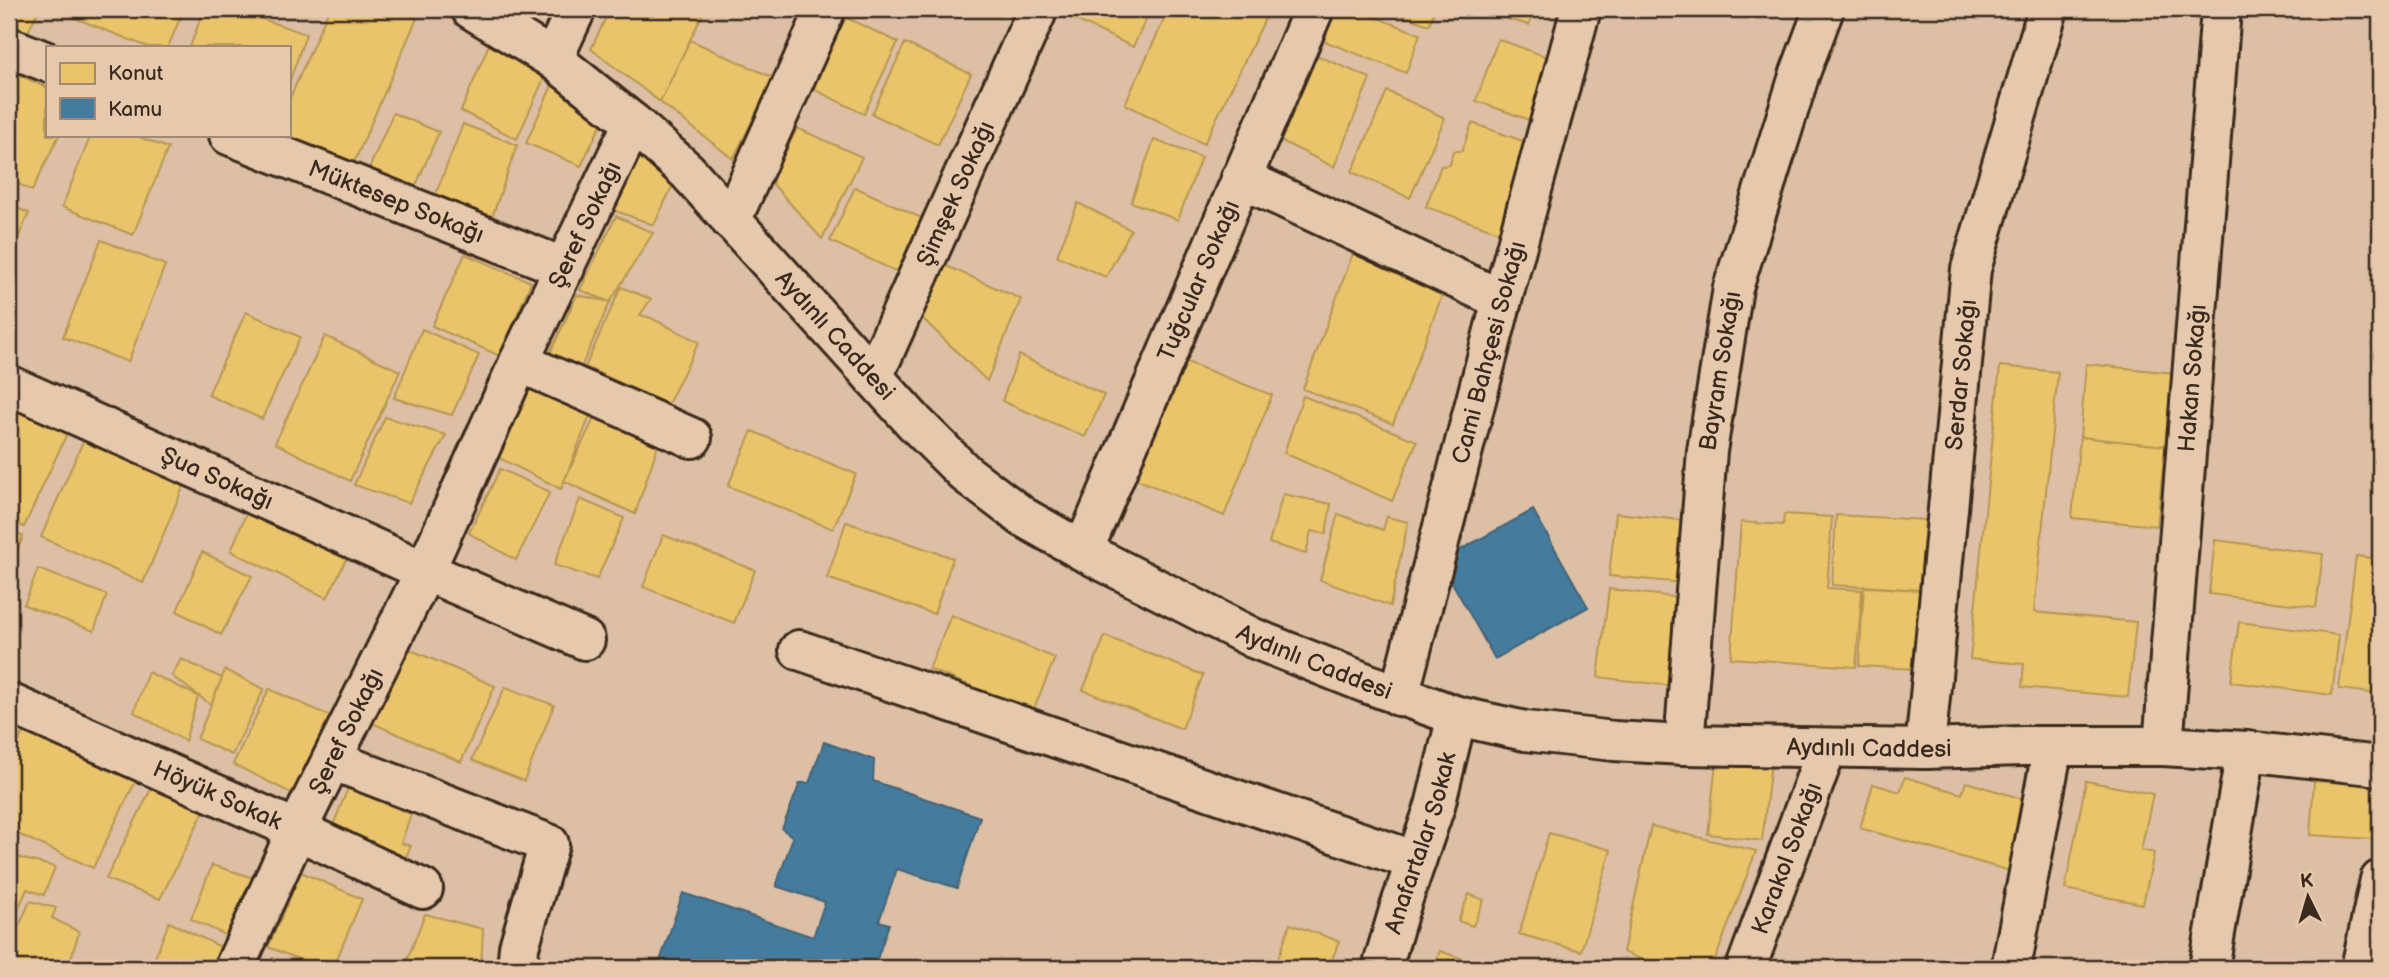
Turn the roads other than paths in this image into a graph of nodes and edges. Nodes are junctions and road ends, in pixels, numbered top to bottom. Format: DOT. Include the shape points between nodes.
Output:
graph roads {
  1 [pos="471,9"];
  2 [pos="576,9"];
  3 [pos="826,9"];
  4 [pos="1038,9"];
  5 [pos="1314,9"];
  6 [pos="1581,9"];
  7 [pos="1824,9"];
  8 [pos="2048,9"];
  9 [pos="2221,9"];
  10 [pos="9,47"];
  11 [pos="553,59"];
  12 [pos="46,62"];
  13 [pos="633,123"];
  14 [pos="232,136"];
  15 [pos="1241,178"];
  16 [pos="731,221"];
  17 [pos="565,268"];
  18 [pos="1502,300"];
  19 [pos="519,362"];
  20 [pos="873,377"];
  21 [pos="9,385"];
  22 [pos="692,438"];
  23 [pos="1083,551"];
  24 [pos="425,571"];
  25 [pos="584,640"];
  26 [pos="799,650"];
  27 [pos="1399,696"];
  28 [pos="9,703"];
  29 [pos="1457,716"];
  30 [pos="1684,745"];
  31 [pos="2053,746"];
  32 [pos="2163,746"];
  33 [pos="1827,748"];
  34 [pos="1925,749"];
  35 [pos="2246,751"];
  36 [pos="332,760"];
  37 [pos="2380,766"];
  38 [pos="297,830"];
  39 [pos="1416,861"];
  40 [pos="2380,880"];
  41 [pos="423,889"];
  42 [pos="234,968"];
  43 [pos="517,968"];
  44 [pos="1382,968"];
  45 [pos="1746,968"];
  46 [pos="2011,968"];
  47 [pos="2209,968"];
  48 [pos="2361,968"];
  1 -- 11 [label="street, Aydınlı Caddesi"];
  2 -- 11 [label="street"];
  3 -- 16 [label="street"];
  4 -- 20 [label="street, Şimşek Sokağı"];
  5 -- 15 [label="street, Tuğcular Sokağı"];
  6 -- 18 [label="street, Cami Bahçesi Sokağı"];
  7 -- 30 [label="street, Bayram Sokağı" via="1733,288 1707,451"];
  8 -- 34 [label="street, Serdar Sokağı" via="1971,269"];
  9 -- 32 [label="street, Hakan Sokağı"];
  10 -- 12 [label="street"];
  11 -- 13 [label="street, Aydınlı Caddesi"];
  13 -- 16 [label="street, Aydınlı Caddesi" via="687,171"];
  13 -- 17 [label="street, Şeref Sokağı"];
  14 -- 17 [label="street, Müktesep Sokağı"];
  15 -- 18 [label="street"];
  15 -- 23 [label="street, Tuğcular Sokağı"];
  16 -- 20 [label="street, Aydınlı Caddesi"];
  17 -- 19 [label="street, Şeref Sokağı"];
  18 -- 27 [label="street, Cami Bahçesi Sokağı"];
  19 -- 22 [label="street"];
  19 -- 24 [label="street, Şeref Sokağı"];
  20 -- 23 [label="street, Aydınlı Caddesi" via="965,473 1023,517"];
  21 -- 24 [label="street, Şua Sokağı"];
  23 -- 27 [label="street, Aydınlı Caddesi" via="1252,638"];
  24 -- 25 [label="street"];
  24 -- 36 [label="street, Şeref Sokağı"];
  26 -- 39 [label="street"];
  27 -- 29 [label="street, Aydınlı Caddesi"];
  28 -- 38 [label="street, Höyük Sokak"];
  29 -- 30 [label="street, Aydınlı Caddesi" via="1525,731"];
  29 -- 39 [label="street, Anafartalar Sokak"];
  30 -- 33 [label="street, Aydınlı Caddesi"];
  31 -- 32 [label="street, Aydınlı Caddesi"];
  31 -- 34 [label="street, Aydınlı Caddesi"];
  31 -- 46 [label="street"];
  32 -- 35 [label="street, Aydınlı Caddesi"];
  33 -- 34 [label="street, Aydınlı Caddesi"];
  33 -- 45 [label="street, Karakol Sokağı"];
  35 -- 37 [label="street, Aydınlı Caddesi"];
  35 -- 47 [label="street"];
  36 -- 38 [label="street, Şeref Sokağı"];
  36 -- 43 [label="street" via="549,844"];
  38 -- 41 [label="street, Höyük Sokak"];
  38 -- 42 [label="street, Şeref Sokağı"];
  39 -- 44 [label="street, Anafartalar Sokak"];
  40 -- 48 [label="street"];
}
